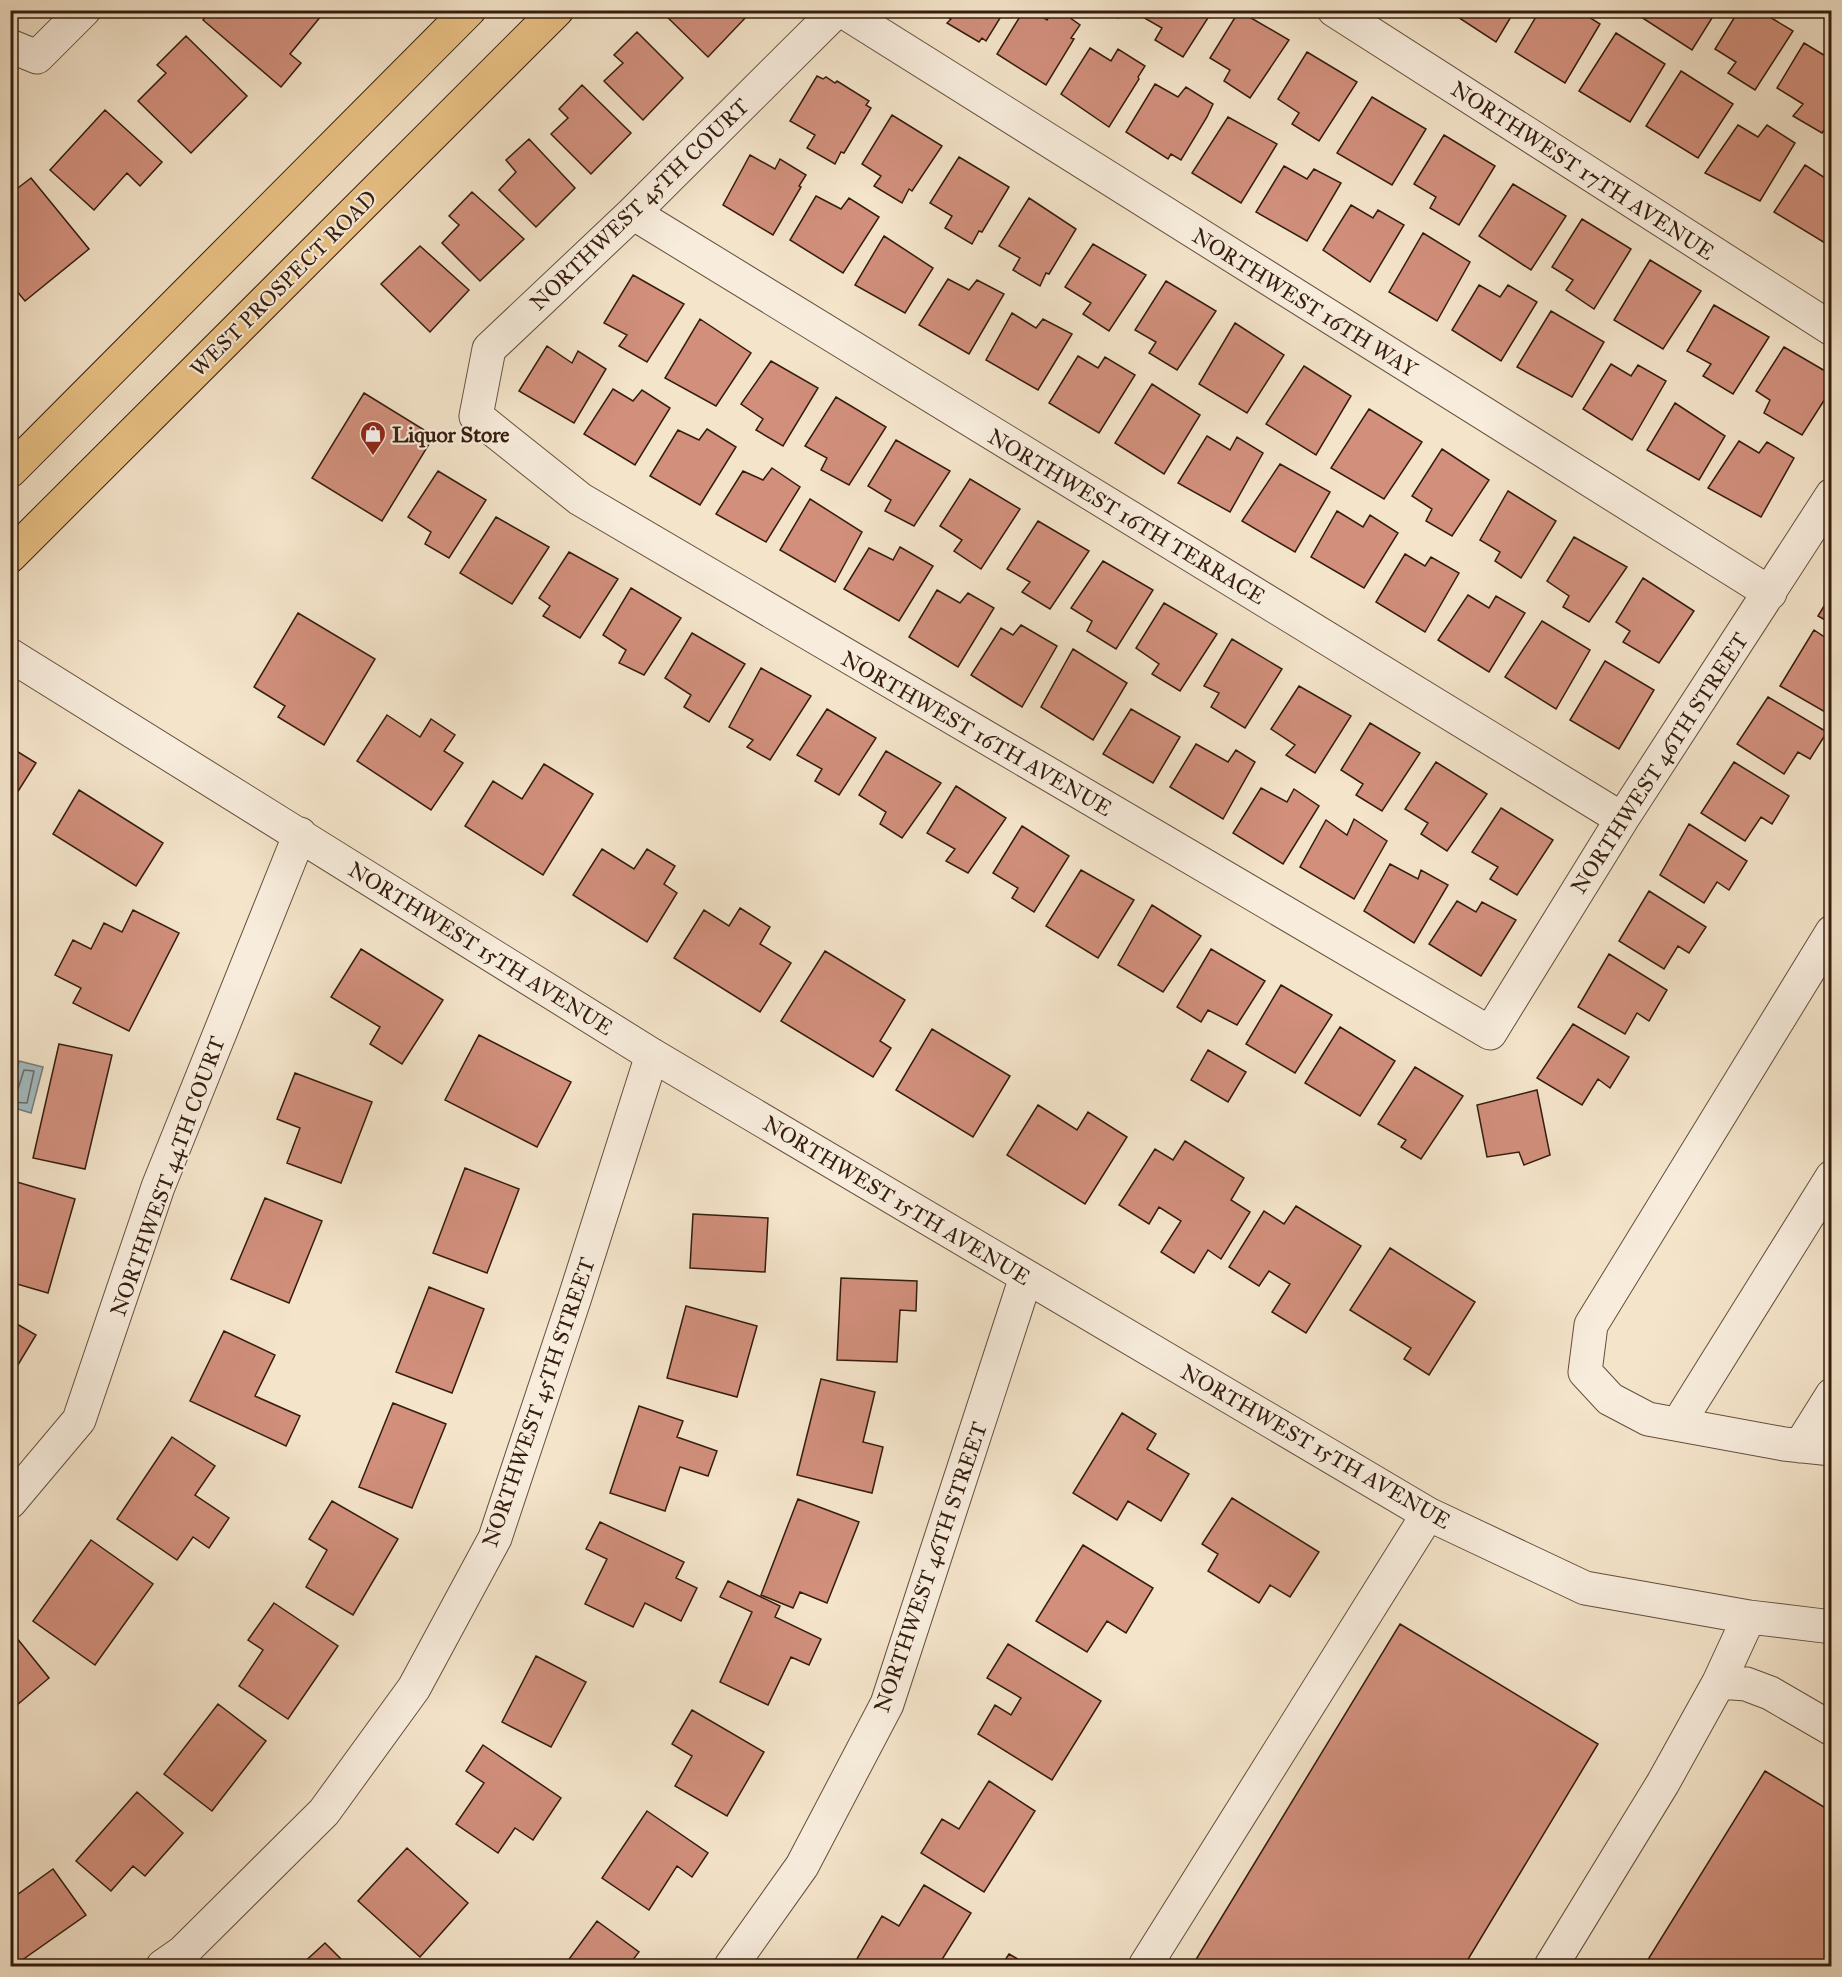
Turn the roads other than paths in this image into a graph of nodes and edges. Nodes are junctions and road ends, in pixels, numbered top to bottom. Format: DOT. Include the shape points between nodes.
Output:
graph roads {
  1 [pos="84,10"];
  2 [pos="469,10"];
  3 [pos="557,10"];
  4 [pos="839,10"];
  5 [pos="1334,10"];
  6 [pos="24,51"];
  7 [pos="633,213"];
  8 [pos="1832,329"];
  9 [pos="476,416"];
  10 [pos="10,471"];
  11 [pos="1832,495"];
  12 [pos="10,556"];
  13 [pos="1770,592"];
  14 [pos="10,655"];
  15 [pos="1622,819"];
  16 [pos="300,834"];
  17 [pos="1832,932"];
  18 [pos="1490,1033"];
  19 [pos="652,1055"];
  20 [pos="1832,1177"];
  21 [pos="1026,1277"];
  22 [pos="1832,1395"];
  23 [pos="1678,1424"];
  24 [pos="1816,1448"];
  25 [pos="10,1502"];
  26 [pos="1428,1514"];
  27 [pos="1749,1617"];
  28 [pos="1832,1627"];
  29 [pos="1719,1682"];
  30 [pos="1832,1729"];
  31 [pos="163,1966"];
  32 [pos="731,1966"];
  33 [pos="1145,1966"];
  34 [pos="1551,1966"];
  1 -- 6 [label="street"];
  2 -- 10 [label="main road"];
  3 -- 12 [label="main road, WEST PROSPECT ROAD"];
  4 -- 7 [label="street, NORTHWEST 45TH COURT"];
  4 -- 13 [label="street, NORTHWEST 16TH WAY"];
  5 -- 8 [label="street, NORTHWEST 17TH AVENUE"];
  7 -- 9 [label="street, NORTHWEST 45TH COURT" via="489,349"];
  7 -- 15 [label="street, NORTHWEST 16TH TERRACE"];
  9 -- 18 [label="street, NORTHWEST 16TH AVENUE" via="580,500"];
  11 -- 13 [label="street, NORTHWEST 46TH STREET"];
  13 -- 15 [label="street, NORTHWEST 46TH STREET"];
  14 -- 16 [label="street, NORTHWEST 15TH AVENUE"];
  15 -- 18 [label="street, NORTHWEST 46TH STREET"];
  16 -- 19 [label="street, NORTHWEST 15TH AVENUE"];
  16 -- 25 [label="street, NORTHWEST 44TH COURT" via="158,1187 79,1420"];
  17 -- 23 [label="street" via="1591,1325 1585,1372 1610,1399 1648,1419"];
  19 -- 21 [label="street, NORTHWEST 15TH AVENUE"];
  19 -- 31 [label="street, NORTHWEST 45TH STREET" via="495,1538 414,1688 324,1812 183,1952"];
  20 -- 23 [label="street"];
  21 -- 26 [label="street, NORTHWEST 15TH AVENUE"];
  21 -- 32 [label="street, NORTHWEST 46TH STREET" via="887,1704 802,1866"];
  22 -- 24 [label="street"];
  23 -- 24 [label="street"];
  26 -- 27 [label="street, NORTHWEST 15TH AVENUE" via="1585,1588"];
  26 -- 33 [label="street"];
  27 -- 28 [label="street, NORTHWEST 15TH AVENUE"];
  27 -- 29 [label="street"];
  29 -- 30 [label="street" via="1746,1684 1770,1693"];
  29 -- 34 [label="street" via="1663,1783"];
}
